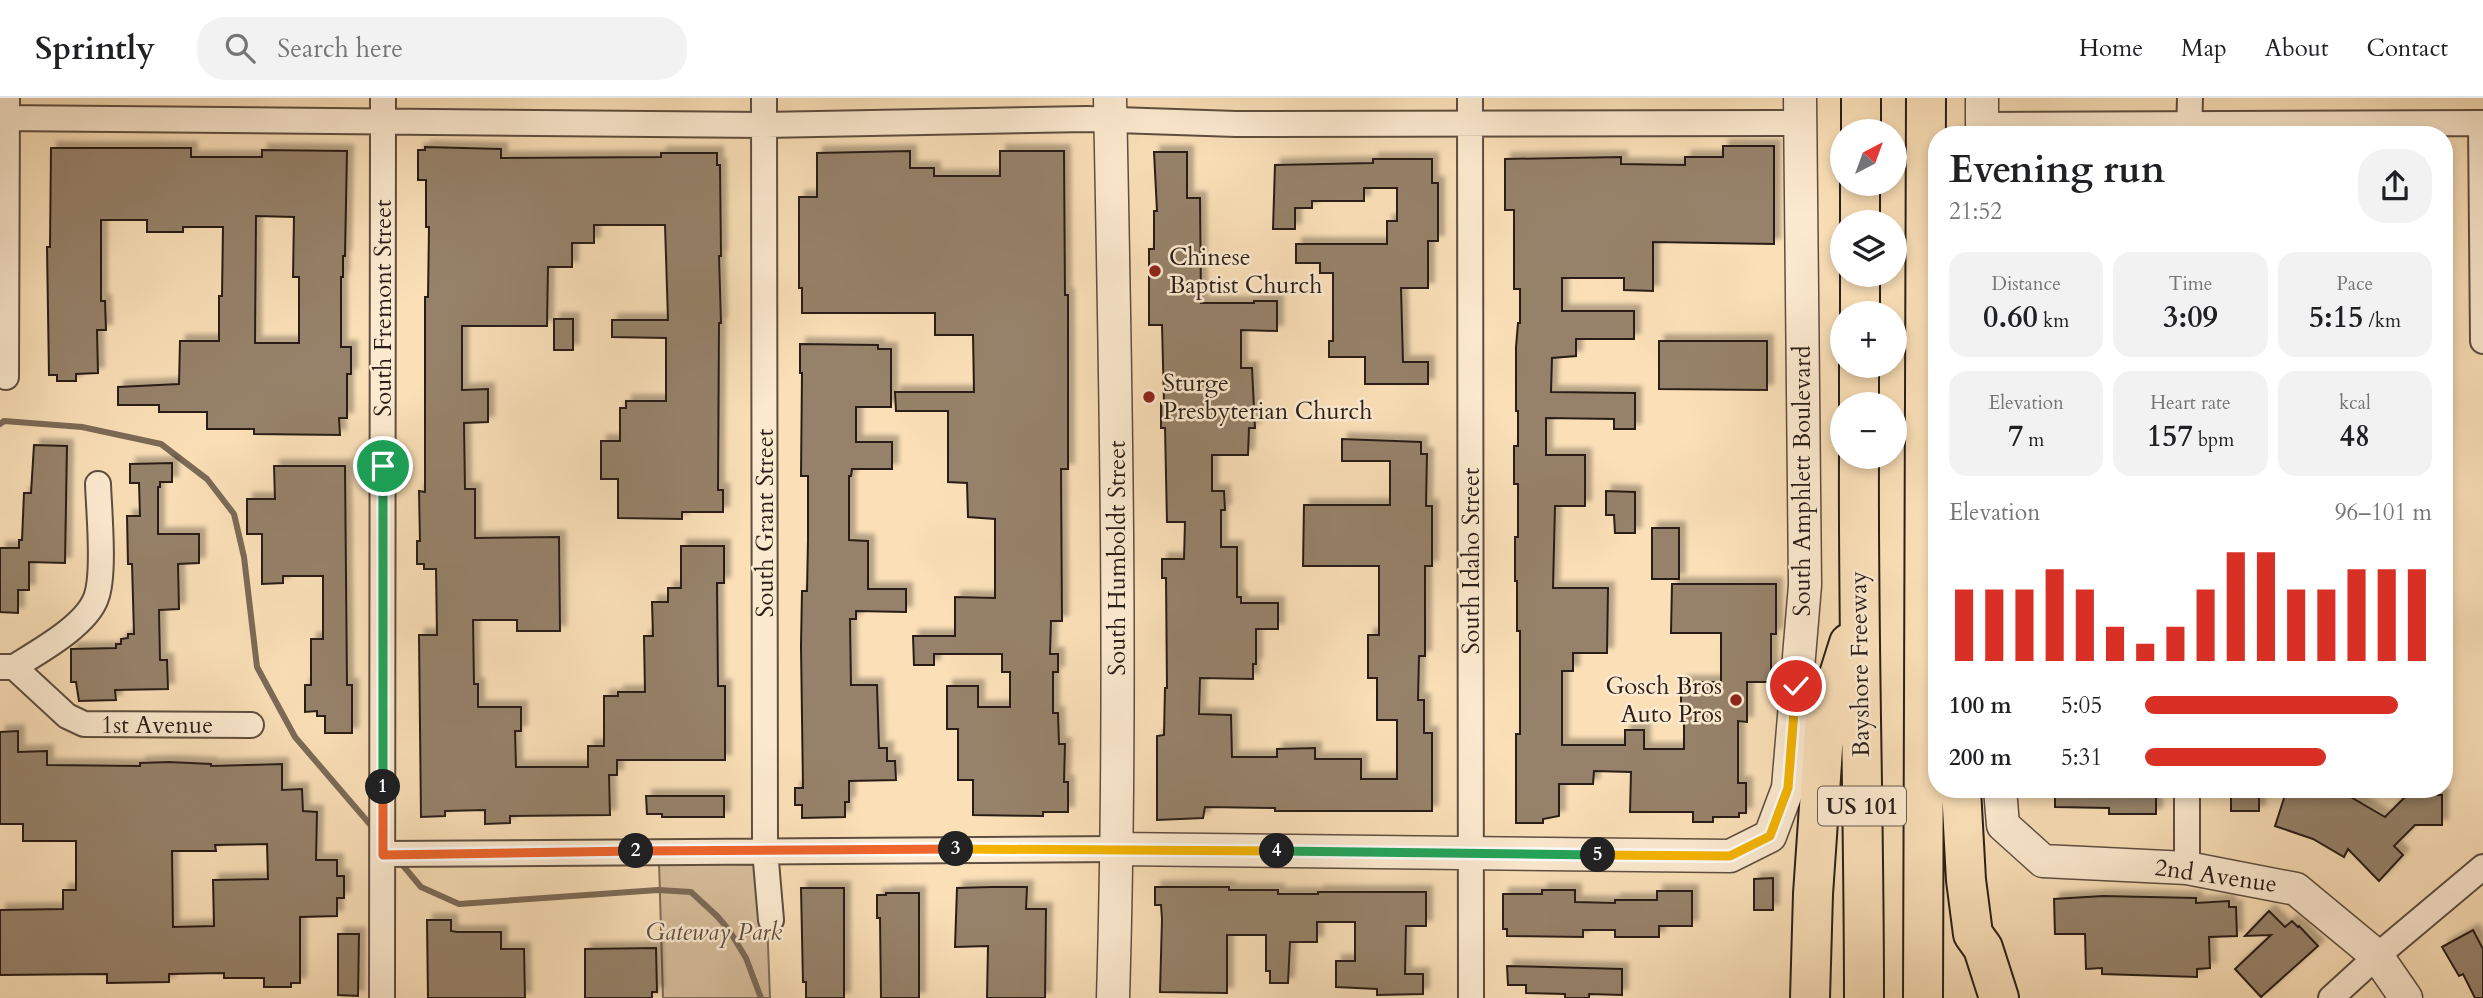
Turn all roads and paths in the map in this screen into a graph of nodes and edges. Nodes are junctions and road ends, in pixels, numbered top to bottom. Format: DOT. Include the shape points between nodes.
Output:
graph roads {
  1 [pos="764,98"];
  2 [pos="1470,98"];
  3 [pos="1861,98"];
  4 [pos="1926,98"];
  5 [pos="2190,98"];
  6 [pos="1110,108"];
  7 [pos="383,110"];
  8 [pos="1800,110"];
  9 [pos="5,111"];
  10 [pos="1861,119"];
  11 [pos="1982,119"];
  12 [pos="1470,124"];
  13 [pos="2482,124"];
  14 [pos="764,125"];
  15 [pos="2114,126"];
  16 [pos="2189,126"];
  17 [pos="2384,126"];
  18 [pos="2483,341"];
  19 [pos="6,377"];
  20 [pos="1924,378"];
  21 [pos="1928,410"];
  22 [pos="1859,469"];
  23 [pos="98,484"];
  24 [pos="1858,615"];
  25 [pos="7,667"];
  26 [pos="251,725"];
  27 [pos="1961,798"];
  28 [pos="2001,798"];
  29 [pos="2187,798"];
  30 [pos="1117,849"];
  31 [pos="765,850"];
  32 [pos="1471,853"];
  33 [pos="383,865"];
  34 [pos="2483,867"];
  35 [pos="2187,868"];
  36 [pos="771,920"];
  37 [pos="1973,934"];
  38 [pos="2377,956"];
  39 [pos="382,998"];
  40 [pos="1113,998"];
  41 [pos="1471,998"];
  42 [pos="1810,998"];
  43 [pos="1864,998"];
  44 [pos="1923,998"];
  45 [pos="1970,998"];
  46 [pos="1999,998"];
  47 [pos="2331,998"];
  48 [pos="2406,998"];
  1 -- 14 [label="street, South Grant Street"];
  2 -- 12 [label="street, South Idaho Street"];
  3 -- 10 [label="highway"];
  4 -- 20 [label="highway, US 101"];
  5 -- 16 [label="street"];
  6 -- 12 [label="street" via="1236,124"];
  6 -- 14 [label="street"];
  6 -- 30 [label="street, South Humboldt Street"];
  7 -- 9 [label="street"];
  7 -- 14 [label="street"];
  7 -- 33 [label="street, South Fremont Street"];
  8 -- 12 [label="street"];
  8 -- 32 [label="street, South Amphlett Boulevard" via="1805,585 1788,788 1770,836 1730,856"];
  9 -- 19 [label="street"];
  11 -- 15 [label="street"];
  12 -- 32 [label="street, South Idaho Street"];
  13 -- 17 [label="street"];
  13 -- 18 [label="street"];
  14 -- 31 [label="street, South Grant Street"];
  20 -- 21 [label="highway"];
  20 -- 44 [label="highway, US 101"];
  22 -- 24 [label="highway, Bayshore Freeway / US 101"];
  23 -- 25 [label="street" via="96,598 73,626 49,645"];
  24 -- 42 [label="highway" via="1825,719"];
  24 -- 43 [label="highway, Bayshore Freeway / US 101"];
  25 -- 26 [label="street, 1st Avenue" via="83,724"];
  27 -- 37 [label="highway"];
  28 -- 35 [label="street, 2nd Avenue" via="2003,825 2043,861"];
  29 -- 35 [label="street"];
  30 -- 31 [label="street"];
  30 -- 32 [label="street"];
  30 -- 40 [label="street, South Humboldt Street"];
  31 -- 33 [label="street" via="418,854"];
  31 -- 36 [label="street, South Grant Street"];
  32 -- 41 [label="street, South Idaho Street"];
  33 -- 39 [label="street, South Fremont Street"];
  34 -- 38 [label="street"];
  35 -- 38 [label="street, 2nd Avenue" via="2296,889"];
  37 -- 45 [label="highway" via="1968,948"];
  37 -- 46 [label="highway" via="1983,948"];
  38 -- 47 [label="street"];
  38 -- 48 [label="street, 2nd Avenue"];
}
